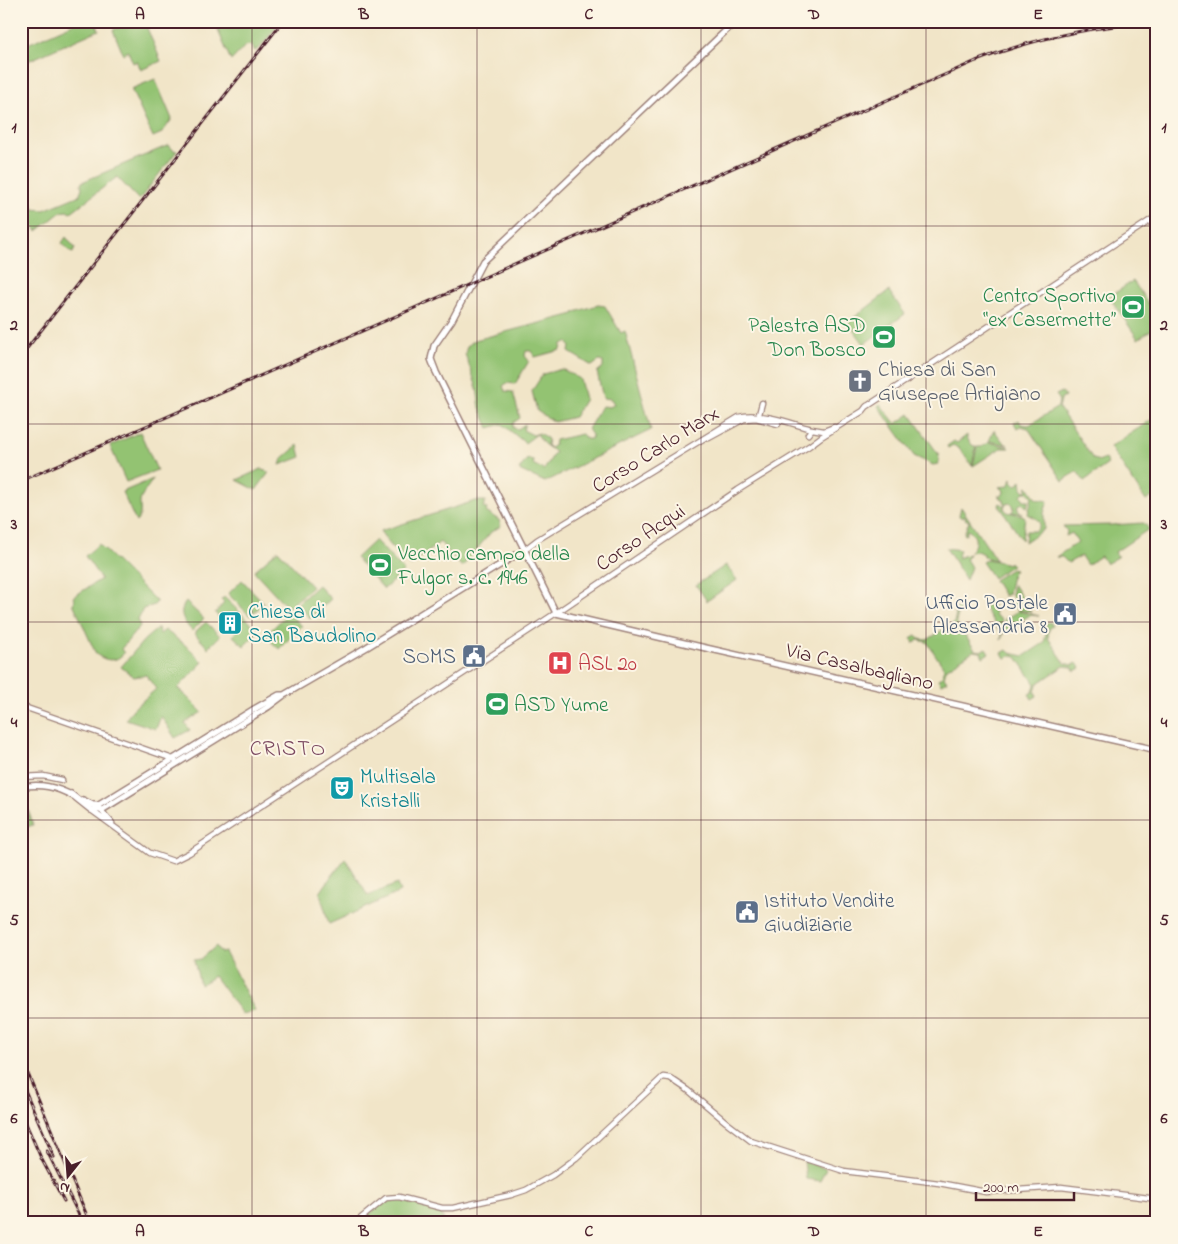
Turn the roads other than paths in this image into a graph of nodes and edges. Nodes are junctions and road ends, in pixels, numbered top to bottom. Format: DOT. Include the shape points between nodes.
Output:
graph roads {
  1 [pos="736,21"];
  2 [pos="1157,216"];
  3 [pos="762,403"];
  4 [pos="867,406"];
  5 [pos="758,417"];
  6 [pos="812,433"];
  7 [pos="817,440"];
  8 [pos="803,450"];
  9 [pos="524,550"];
  10 [pos="556,612"];
  11 [pos="21,706"];
  12 [pos="1157,750"];
  13 [pos="175,761"];
  14 [pos="21,777"];
  15 [pos="62,780"];
  16 [pos="21,786"];
  17 [pos="110,804"];
  18 [pos="92,807"];
  19 [pos="102,810"];
  20 [pos="107,817"];
  21 [pos="114,826"];
  22 [pos="1157,1199"];
  23 [pos="355,1223"];
  1 -- 9 [label="main road" via="488,256 480,265 452,320 434,344 432,358 436,372"];
  2 -- 4 [label="street"];
  3 -- 5 [label="street"];
  4 -- 6 [label="street" via="828,430"];
  4 -- 7 [label="street, Corso Acqui"];
  5 -- 6 [label="street, Corso Carlo Marx"];
  5 -- 9 [label="street, Corso Carlo Marx" via="746,415 733,420"];
  6 -- 7 [label="street, Corso Carlo Marx"];
  6 -- 7 [label="street" via="820,435"];
  6 -- 8 [label="street"];
  7 -- 8 [label="street, Corso Acqui"];
  8 -- 10 [label="street, Corso Acqui"];
  9 -- 10 [label="main road"];
  9 -- 13 [label="main road, Corso Carlo Marx" via="284,696 256,708"];
  10 -- 12 [label="main road, Via Casalbagliano"];
  10 -- 21 [label="street, Corso Acqui" via="173,861 152,854"];
  11 -- 13 [label="street"];
  13 -- 17 [label="main road"];
  13 -- 18 [label="main road"];
  14 -- 15 [label="street" via="43,776"];
  16 -- 18 [label="main road" via="48,786 71,794"];
  17 -- 19 [label="main road"];
  17 -- 20 [label="street" via="105,810"];
  18 -- 19 [label="main road"];
  18 -- 21 [label="street"];
  19 -- 20 [label="street"];
  20 -- 21 [label="street"];
  22 -- 23 [label="street" via="1061,1187 986,1192 852,1173 752,1141 688,1090 663,1077 576,1158 526,1190 453,1208 398,1197 386,1198"];
}
